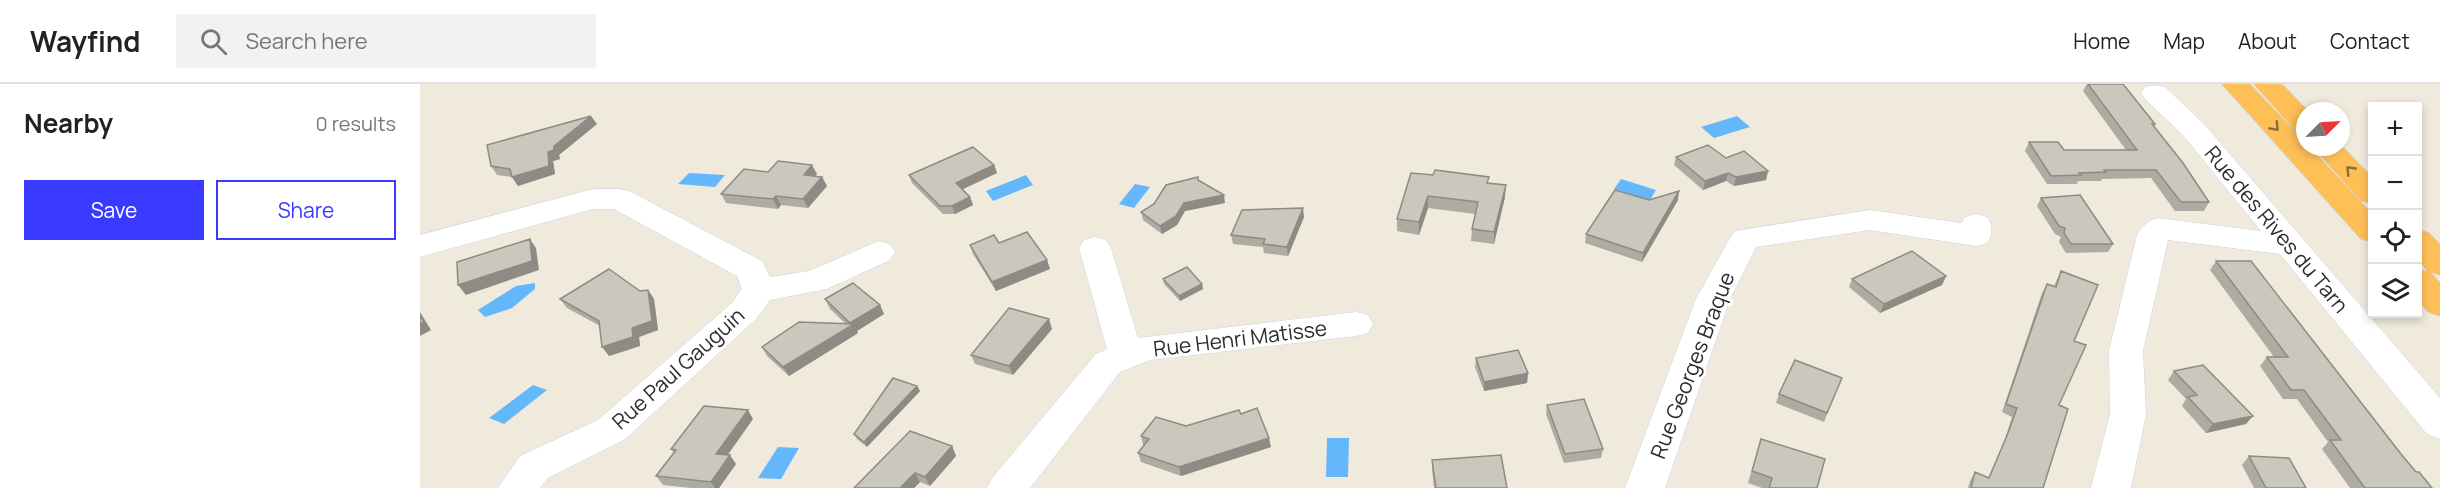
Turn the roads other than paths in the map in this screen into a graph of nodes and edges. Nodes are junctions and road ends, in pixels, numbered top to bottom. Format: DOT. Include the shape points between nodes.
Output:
graph roads {
  1 [pos="2235,84"];
  2 [pos="2267,84"];
  3 [pos="2155,93"];
  4 [pos="2296,115"];
  5 [pos="2336,156"];
  6 [pos="2368,189"];
  7 [pos="1976,224"];
  8 [pos="2368,227"];
  9 [pos="2422,244"];
  10 [pos="2290,245"];
  11 [pos="420,246"];
  12 [pos="1095,248"];
  13 [pos="879,252"];
  14 [pos="2440,264"];
  15 [pos="2422,284"];
  16 [pos="759,290"];
  17 [pos="2440,304"];
  18 [pos="1356,324"];
  19 [pos="1126,356"];
  20 [pos="2440,424"];
  21 [pos="518,488"];
  22 [pos="1007,488"];
  23 [pos="1644,488"];
  24 [pos="2111,488"];
  1 -- 8 [label="highway, one-way"];
  2 -- 4 [label="highway"];
  3 -- 10 [label="street, Rue des Rives du Tarn" via="2193,129"];
  6 -- 5 [label="highway, one-way"];
  7 -- 23 [label="street, Rue Georges Braque" via="1976,236 1870,220 1745,238 1713,299"];
  9 -- 14 [label="highway"];
  10 -- 20 [label="street, Rue des Rives du Tarn"];
  10 -- 24 [label="street" via="2158,228 2153,235 2126,351 2128,414"];
  11 -- 16 [label="street, Rue Paul Gauguin" via="593,199 620,199 751,268"];
  12 -- 19 [label="street"];
  13 -- 16 [label="street" via="815,281"];
  15 -- 17 [label="highway"];
  16 -- 21 [label="street, Rue Paul Gauguin" via="744,311 611,430 534,467"];
  18 -- 19 [label="street, Rue Henri Matisse" via="1146,348"];
  19 -- 22 [label="street, Rue Henri Matisse" via="1108,363"];
}
